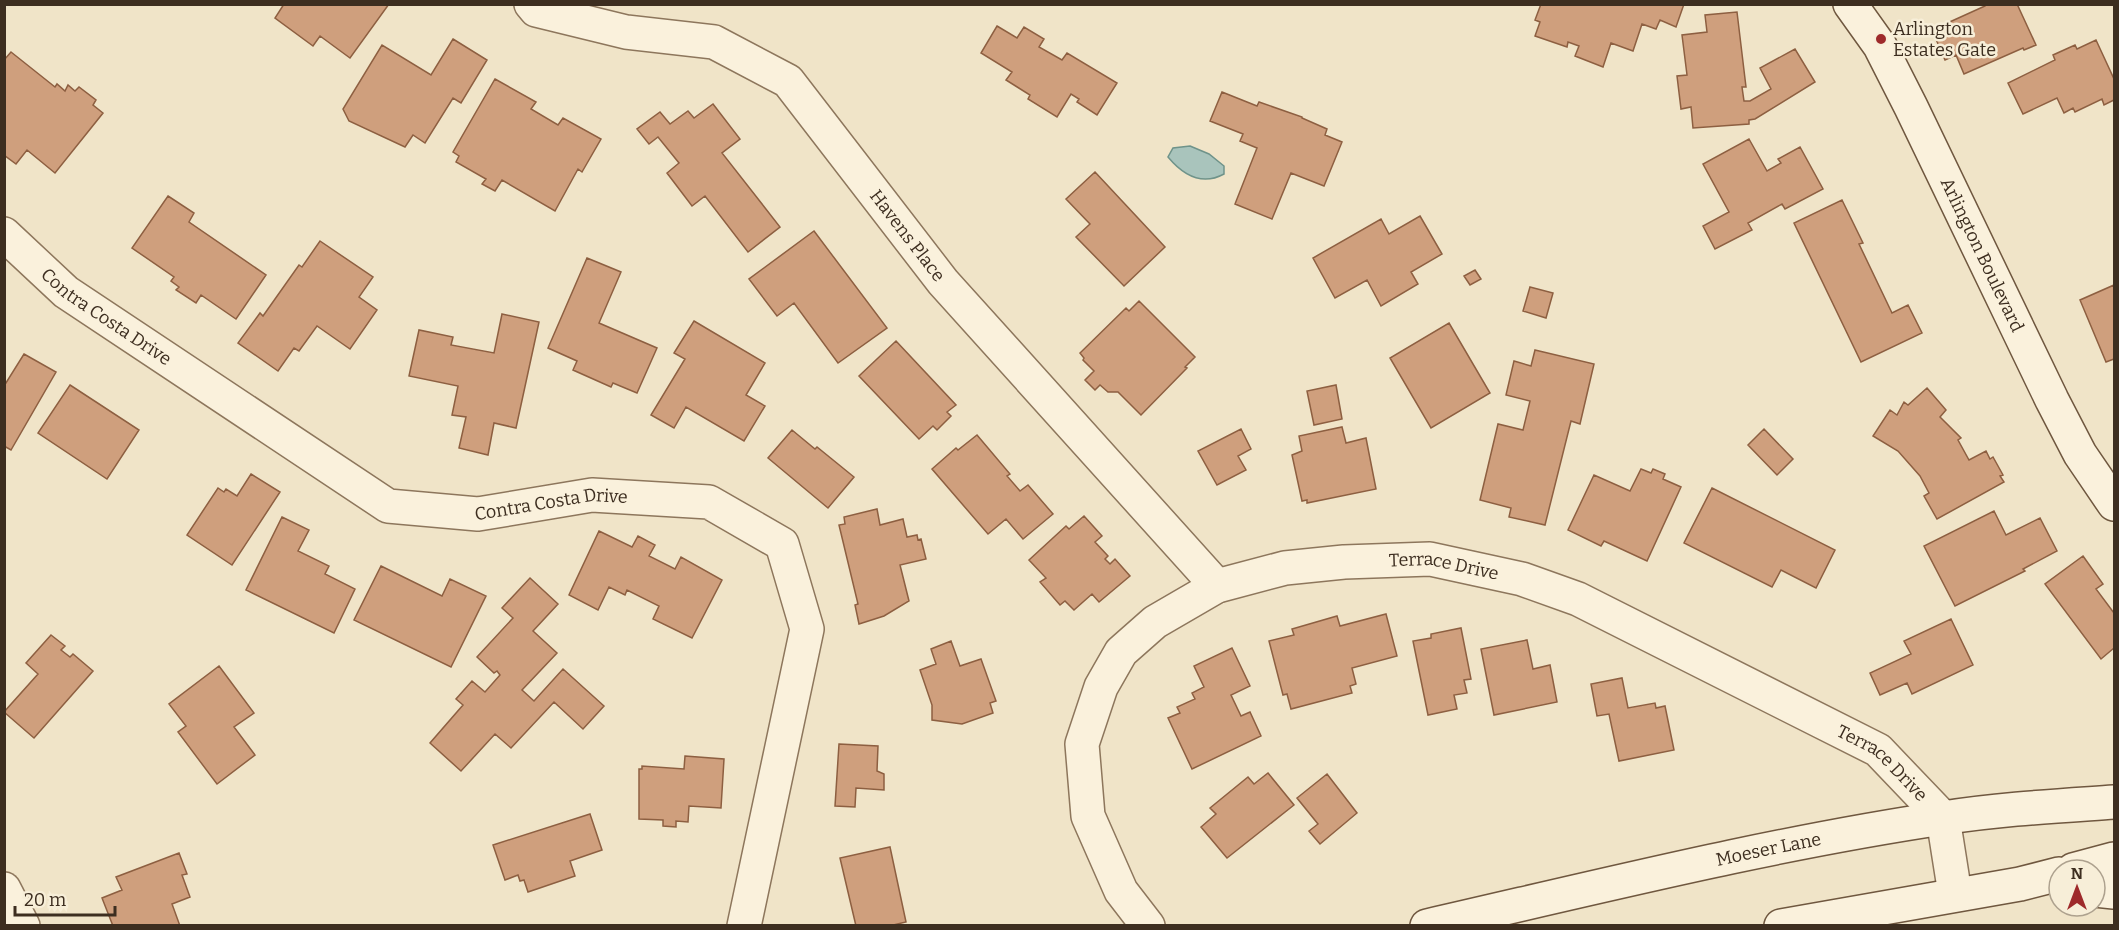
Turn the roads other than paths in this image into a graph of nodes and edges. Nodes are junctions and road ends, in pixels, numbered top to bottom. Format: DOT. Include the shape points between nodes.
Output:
graph roads {
  1 [pos="531,4"];
  2 [pos="1850,4"];
  3 [pos="4,234"];
  4 [pos="2115,504"];
  5 [pos="1217,586"];
  6 [pos="2115,802"];
  7 [pos="1943,818"];
  8 [pos="2047,877"];
  9 [pos="2020,884"];
  10 [pos="2047,886"];
  11 [pos="4,889"];
  12 [pos="1955,894"];
  13 [pos="23,926"];
  14 [pos="744,926"];
  15 [pos="1148,926"];
  16 [pos="1427,926"];
  17 [pos="1781,926"];
  1 -- 5 [label="street, Havens Place" via="536,10 626,32 714,42 789,81 944,282"];
  2 -- 4 [label="street, Arlington Boulevard" via="1880,46 2080,453"];
  3 -- 14 [label="street, Contra Costa Drive" via="66,292 388,506 478,514 592,495 709,502 782,544 807,629"];
  5 -- 7 [label="street, Terrace Drive" via="1285,568 1430,559 1522,579 1578,599 1878,750"];
  5 -- 15 [label="street, Terrace Drive" via="1155,622 1120,652 1101,687 1082,744 1088,816 1121,891"];
  6 -- 7 [label="street, Moeser Lane"];
  7 -- 12 [label="street, Terrace Drive"];
  7 -- 16 [label="street, Moeser Lane" via="1800,842"];
  8 -- 9 [label="street"];
  9 -- 10 [label="street"];
  9 -- 12 [label="street"];
  11 -- 13 [label="street"];
  12 -- 17 [label="street"];
}
